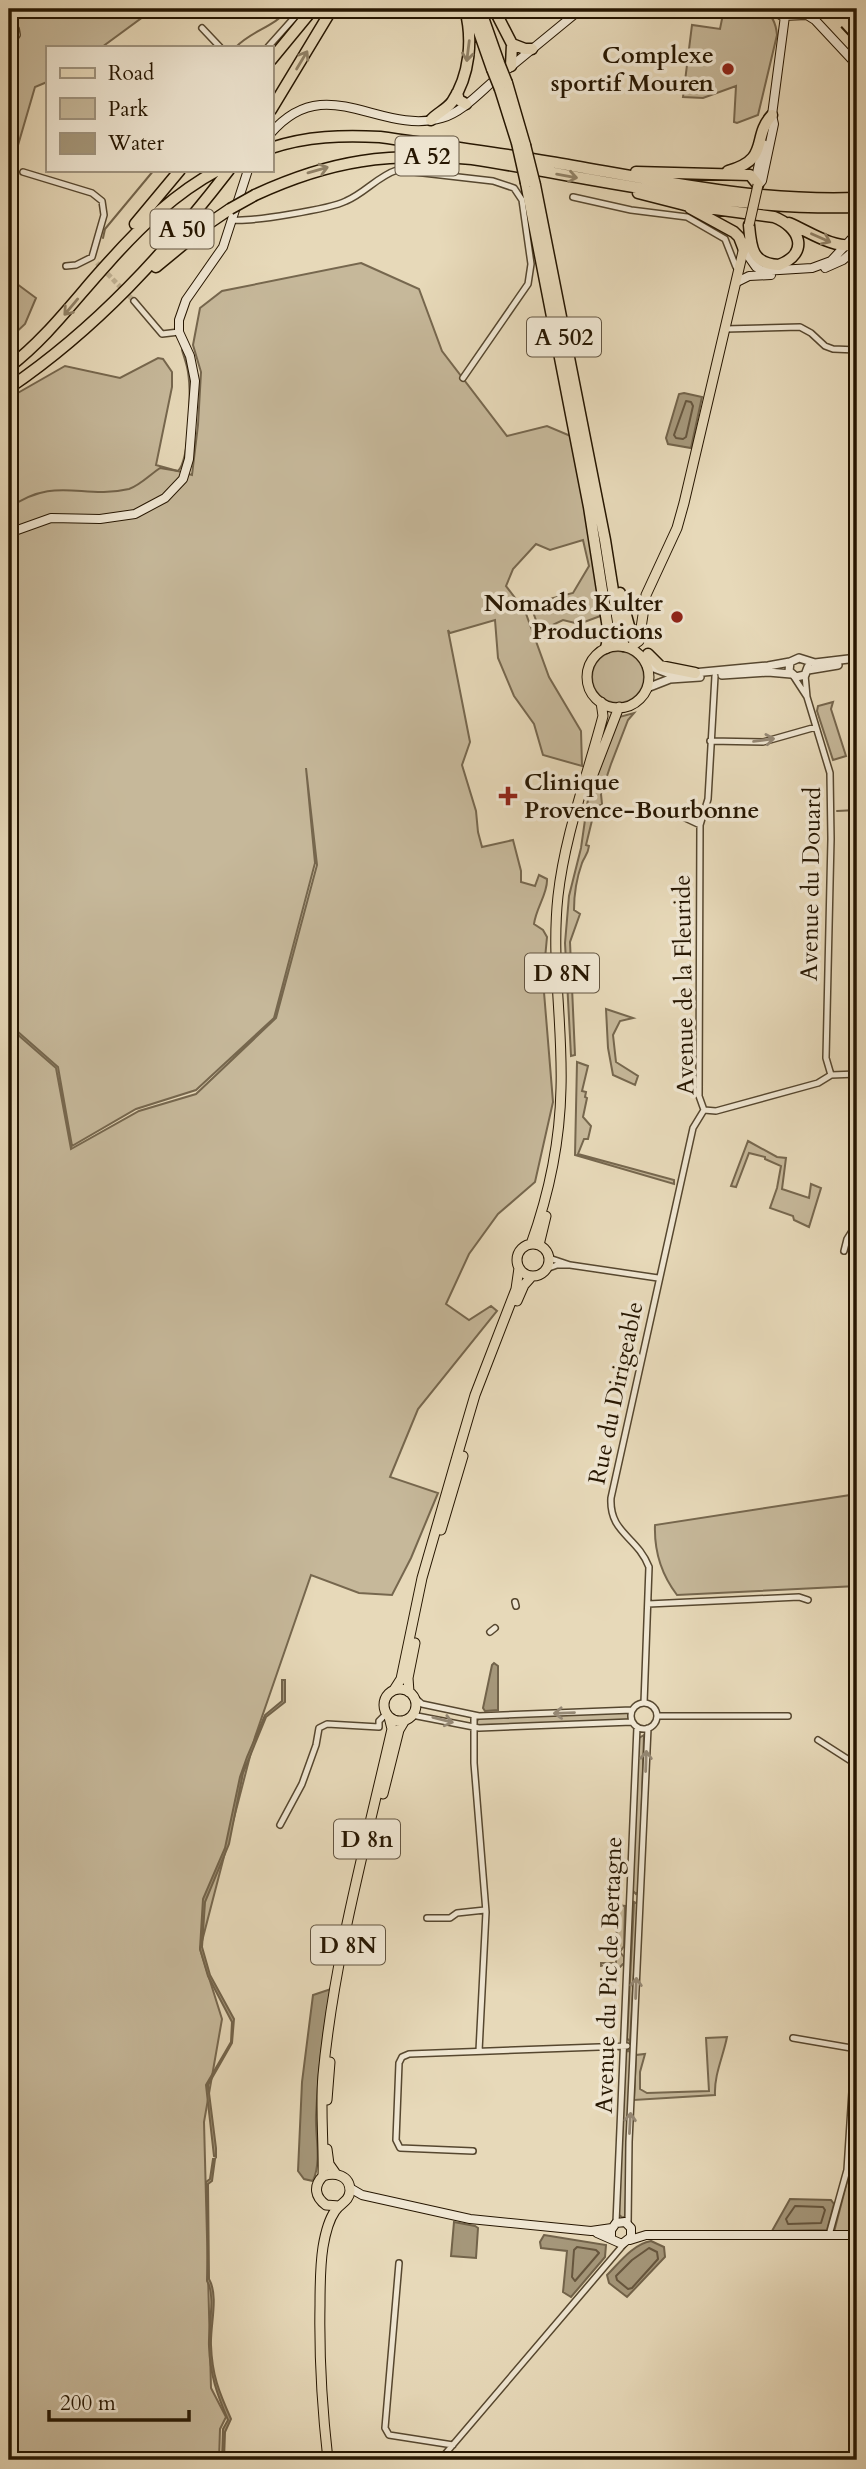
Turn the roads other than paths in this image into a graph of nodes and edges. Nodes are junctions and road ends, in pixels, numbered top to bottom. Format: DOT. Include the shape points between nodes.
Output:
graph roads {
  1 [pos="302,9"];
  2 [pos="313,9"];
  3 [pos="332,9"];
  4 [pos="465,9"];
  5 [pos="471,9"];
  6 [pos="480,9"];
  7 [pos="494,9"];
  8 [pos="581,9"];
  9 [pos="807,9"];
  10 [pos="852,9"];
  11 [pos="774,10"];
  12 [pos="792,13"];
  13 [pos="9,22"];
  14 [pos="857,25"];
  15 [pos="202,29"];
  16 [pos="512,44"];
  17 [pos="9,46"];
  18 [pos="219,46"];
  19 [pos="269,46"];
  20 [pos="532,49"];
  21 [pos="273,58"];
  22 [pos="857,63"];
  23 [pos="496,66"];
  24 [pos="511,66"];
  25 [pos="457,93"];
  26 [pos="466,104"];
  27 [pos="273,107"];
  28 [pos="772,114"];
  29 [pos="431,120"];
  30 [pos="273,131"];
  31 [pos="274,147"];
  32 [pos="23,172"];
  33 [pos="178,172"];
  34 [pos="214,172"];
  35 [pos="227,172"];
  36 [pos="247,172"];
  37 [pos="721,173"];
  38 [pos="603,177"];
  39 [pos="530,184"];
  40 [pos="758,185"];
  41 [pos="573,197"];
  42 [pos="857,198"];
  43 [pos="685,205"];
  44 [pos="857,207"];
  45 [pos="232,214"];
  46 [pos="786,222"];
  47 [pos="749,225"];
  48 [pos="857,233"];
  49 [pos="857,246"];
  50 [pos="845,247"];
  51 [pos="744,250"];
  52 [pos="92,257"];
  53 [pos="103,262"];
  54 [pos="66,266"];
  55 [pos="756,267"];
  56 [pos="740,268"];
  57 [pos="749,276"];
  58 [pos="737,282"];
  59 [pos="131,286"];
  60 [pos="134,301"];
  61 [pos="725,329"];
  62 [pos="179,332"];
  63 [pos="857,350"];
  64 [pos="9,367"];
  65 [pos="463,378"];
  66 [pos="9,388"];
  67 [pos="9,533"];
  68 [pos="605,540"];
  69 [pos="643,605"];
  70 [pos="634,635"];
  71 [pos="627,647"];
  72 [pos="606,648"];
  73 [pos="646,659"];
  74 [pos="857,659"];
  75 [pos="805,660"];
  76 [pos="790,662"];
  77 [pos="695,673"];
  78 [pos="806,673"];
  79 [pos="792,675"];
  80 [pos="715,676"];
  81 [pos="646,688"];
  82 [pos="807,696"];
  83 [pos="601,702"];
  84 [pos="619,707"];
  85 [pos="816,727"];
  86 [pos="710,741"];
  87 [pos="640,806"];
  88 [pos="700,825"];
  89 [pos="857,1074"];
  90 [pos="831,1075"];
  91 [pos="704,1110"];
  92 [pos="857,1223"];
  93 [pos="535,1244"];
  94 [pos="844,1251"];
  95 [pos="549,1258"];
  96 [pos="569,1265"];
  97 [pos="519,1268"];
  98 [pos="547,1269"];
  99 [pos="532,1276"];
  100 [pos="658,1278"];
  101 [pos="808,1600"];
  102 [pos="648,1604"];
  103 [pos="394,1690"];
  104 [pos="412,1695"];
  105 [pos="644,1703"];
  106 [pos="632,1710"];
  107 [pos="387,1715"];
  108 [pos="474,1716"];
  109 [pos="657,1716"];
  110 [pos="788,1716"];
  111 [pos="409,1718"];
  112 [pos="635,1725"];
  113 [pos="473,1727"];
  114 [pos="648,1728"];
  115 [pos="818,1740"];
  116 [pos="857,1765"];
  117 [pos="280,1825"];
  118 [pos="628,1898"];
  119 [pos="640,1898"];
  120 [pos="485,1910"];
  121 [pos="427,1918"];
  122 [pos="793,2038"];
  123 [pos="624,2046"];
  124 [pos="634,2046"];
  125 [pos="857,2049"];
  126 [pos="480,2051"];
  127 [pos="857,2063"];
  128 [pos="854,2107"];
  129 [pos="474,2151"];
  130 [pos="336,2174"];
  131 [pos="323,2176"];
  132 [pos="349,2193"];
  133 [pos="326,2205"];
  134 [pos="339,2206"];
  135 [pos="614,2225"];
  136 [pos="629,2226"];
  137 [pos="591,2231"];
  138 [pos="646,2235"];
  139 [pos="829,2236"];
  140 [pos="857,2237"];
  141 [pos="613,2240"];
  142 [pos="627,2242"];
  143 [pos="610,2261"];
  144 [pos="399,2263"];
  145 [pos="453,2445"];
  146 [pos="857,2456"];
  147 [pos="326,2460"];
  148 [pos="440,2460"];
  149 [pos="851,2460"];
  1 -- 19 [label="street"];
  2 -- 21 [label="highway"];
  27 -- 3 [label="highway, one-way"];
  4 -- 25 [label="highway, one-way" via="470,48"];
  5 -- 23 [label="highway, A 502"];
  6 -- 23 [label="highway, A 502"];
  7 -- 16 [label="highway"];
  8 -- 20 [label="main road"];
  9 -- 22 [label="main road"];
  10 -- 14 [label="street"];
  11 -- 12 [label="main road"];
  12 -- 22 [label="main road" via="815,20"];
  12 -- 28 [label="main road"];
  13 -- 17 [label="street" via="17,35"];
  15 -- 18 [label="street"];
  16 -- 20 [label="highway"];
  16 -- 24 [label="highway"];
  20 -- 24 [label="main road"];
  23 -- 39 [label="highway, A 502, bridge"];
  24 -- 26 [label="main road"];
  25 -- 26 [label="highway"];
  25 -- 29 [label="highway"];
  26 -- 29 [label="main road"];
  28 -- 37 [label="highway" via="755,156 741,168"];
  28 -- 40 [label="main road"];
  29 -- 30 [label="main road" via="400,120 326,104 295,112"];
  31 -- 38 [label="highway, A 52" via="314,138 380,137 459,147"];
  32 -- 52 [label="street" via="100,198 104,215"];
  33 -- 53 [label="highway, A 50"];
  34 -- 53 [label="highway" via="148,221"];
  35 -- 59 [label="highway, A 50"];
  36 -- 45 [label="main road"];
  37 -- 38 [label="highway"];
  37 -- 40 [label="highway" via="750,176"];
  38 -- 42 [label="highway, A 52" via="770,197"];
  38 -- 43 [label="highway"];
  38 -- 44 [label="highway, A 52" via="749,204"];
  45 -- 38 [label="highway, A 52, one-way, bridge" via="255,195 290,179 378,158 472,159"];
  39 -- 68 [label="highway, A 502"];
  39 -- 72 [label="highway, A 502" via="604,594"];
  40 -- 47 [label="main road, bridge"];
  41 -- 56 [label="street" via="687,217 725,239"];
  43 -- 46 [label="highway" via="760,214"];
  43 -- 51 [label="highway" via="734,232"];
  45 -- 59 [label="highway, A 52" via="208,224"];
  45 -- 62 [label="main road" via="223,247 186,300 178,320"];
  45 -- 65 [label="street" via="249,220 341,203 397,170 493,181 514,188 522,200 531,264 528,284"];
  46 -- 47 [label="highway" via="797,236 797,247 790,259 779,265 758,258"];
  46 -- 50 [label="highway, one-way"];
  47 -- 51 [label="main road"];
  48 -- 50 [label="main road"];
  49 -- 50 [label="highway"];
  49 -- 57 [label="main road" via="830,267"];
  50 -- 55 [label="main road" via="831,261 812,268 763,271"];
  51 -- 55 [label="main road"];
  51 -- 56 [label="main road"];
  52 -- 53 [label="street"];
  52 -- 54 [label="street"];
  53 -- 64 [label="highway, A 50, one-way" via="60,320"];
  55 -- 56 [label="main road"];
  56 -- 57 [label="main road"];
  56 -- 58 [label="main road"];
  57 -- 58 [label="main road"];
  58 -- 61 [label="main road"];
  59 -- 66 [label="highway, A 50"];
  60 -- 62 [label="street" via="162,334"];
  61 -- 63 [label="street" via="800,327 825,346"];
  61 -- 69 [label="main road" via="677,528"];
  62 -- 67 [label="main road" via="195,381 189,459 178,485 135,514 100,520 51,518"];
  68 -- 70 [label="highway"];
  68 -- 71 [label="highway, A 502" via="620,635"];
  69 -- 71 [label="main road" via="639,640"];
  69 -- 73 [label="main road"];
  71 -- 72 [label="main road"];
  71 -- 73 [label="main road"];
  72 -- 83 [label="main road" via="593,658 587,673 591,692"];
  73 -- 77 [label="highway"];
  73 -- 81 [label="main road"];
  74 -- 75 [label="street"];
  74 -- 78 [label="street"];
  75 -- 76 [label="street"];
  75 -- 78 [label="street"];
  76 -- 77 [label="street"];
  76 -- 79 [label="street"];
  78 -- 79 [label="street"];
  78 -- 82 [label="street, Avenue du Douard"];
  79 -- 80 [label="street"];
  79 -- 82 [label="street, Avenue du Douard"];
  80 -- 81 [label="street" via="670,679"];
  80 -- 86 [label="street, Avenue de la Fleuride"];
  81 -- 84 [label="main road" via="634,703"];
  82 -- 85 [label="street, Avenue du Douard"];
  83 -- 84 [label="main road"];
  83 -- 93 [label="main road, D 8N" via="603,716 569,832 558,898 561,1088 552,1170"];
  84 -- 93 [label="main road, D 8N" via="586,793 567,874 562,934 566,1112 559,1165"];
  86 -- 85 [label="street, one-way" via="763,742"];
  85 -- 90 [label="street, Avenue du Douard" via="830,773 826,1058"];
  86 -- 88 [label="street, Avenue de la Fleuride" via="708,799"];
  87 -- 88 [label="street"];
  88 -- 91 [label="street, Avenue de la Fleuride" via="699,1096"];
  89 -- 90 [label="street"];
  90 -- 91 [label="street" via="818,1083 716,1111"];
  91 -- 100 [label="street, Avenue de la Fleuride" via="693,1128"];
  92 -- 94 [label="street"];
  93 -- 95 [label="main road" via="546,1250"];
  93 -- 97 [label="main road" via="518,1254"];
  95 -- 96 [label="street"];
  95 -- 98 [label="main road"];
  96 -- 98 [label="street"];
  96 -- 100 [label="street"];
  97 -- 99 [label="main road"];
  97 -- 103 [label="main road" via="516,1289 475,1395 432,1542 401,1679"];
  98 -- 99 [label="main road"];
  99 -- 104 [label="main road" via="524,1285 483,1388 433,1557 408,1678"];
  100 -- 102 [label="street, Rue du Dirigeable" via="611,1497 611,1515 618,1528 649,1567"];
  101 -- 102 [label="street"];
  102 -- 105 [label="street"];
  103 -- 104 [label="main road"];
  103 -- 107 [label="main road" via="384,1700"];
  104 -- 108 [label="street" via="422,1704"];
  104 -- 111 [label="main road" via="416,1707"];
  105 -- 106 [label="street"];
  105 -- 109 [label="street" via="653,1707"];
  106 -- 108 [label="street, one-way"];
  106 -- 112 [label="street"];
  107 -- 111 [label="main road" via="396,1721"];
  107 -- 117 [label="street" via="379,1727 327,1724 319,1728 299,1791"];
  107 -- 131 [label="main road, D 8n" via="392,1729 328,2034 321,2105"];
  108 -- 113 [label="street"];
  109 -- 110 [label="street"];
  109 -- 114 [label="street"];
  111 -- 113 [label="street, one-way" via="421,1715"];
  111 -- 130 [label="main road, D 8N" via="399,1730 339,1996 327,2104 327,2150"];
  112 -- 113 [label="street"];
  112 -- 114 [label="street"];
  112 -- 118 [label="street, Avenue du Pic de Bertagne"];
  113 -- 120 [label="street"];
  119 -- 114 [label="street, Avenue du Pic de Bertagne, one-way"];
  115 -- 116 [label="street"];
  118 -- 119 [label="street"];
  118 -- 123 [label="street, Avenue du Pic de Bertagne"];
  124 -- 119 [label="street, Avenue du Pic de Bertagne, one-way"];
  120 -- 121 [label="street"];
  120 -- 126 [label="street"];
  122 -- 125 [label="street"];
  123 -- 124 [label="street"];
  123 -- 126 [label="street"];
  123 -- 135 [label="street, Avenue du Pic de Bertagne"];
  136 -- 124 [label="street, Avenue du Pic de Bertagne, one-way"];
  126 -- 129 [label="street" via="410,2054 399,2063 396,2140 400,2148"];
  127 -- 128 [label="street"];
  128 -- 139 [label="street" via="847,2170"];
  130 -- 131 [label="main road"];
  130 -- 132 [label="main road" via="345,2178"];
  131 -- 133 [label="main road" via="316,2190"];
  132 -- 134 [label="main road"];
  132 -- 137 [label="main road" via="470,2220"];
  133 -- 134 [label="main road"];
  133 -- 147 [label="main road" via="317,2281 317,2362"];
  134 -- 147 [label="main road" via="327,2231 321,2270 320,2382"];
  135 -- 136 [label="main road"];
  135 -- 137 [label="main road"];
  135 -- 141 [label="main road"];
  136 -- 138 [label="main road"];
  136 -- 142 [label="main road" via="632,2234"];
  137 -- 141 [label="main road"];
  138 -- 139 [label="main road"];
  138 -- 142 [label="main road"];
  139 -- 140 [label="main road"];
  141 -- 142 [label="main road"];
  141 -- 143 [label="street"];
  142 -- 143 [label="street"];
  143 -- 145 [label="street"];
  144 -- 145 [label="street" via="385,2428 389,2435 400,2438"];
  145 -- 148 [label="street"];
  146 -- 149 [label="main road"];
}
